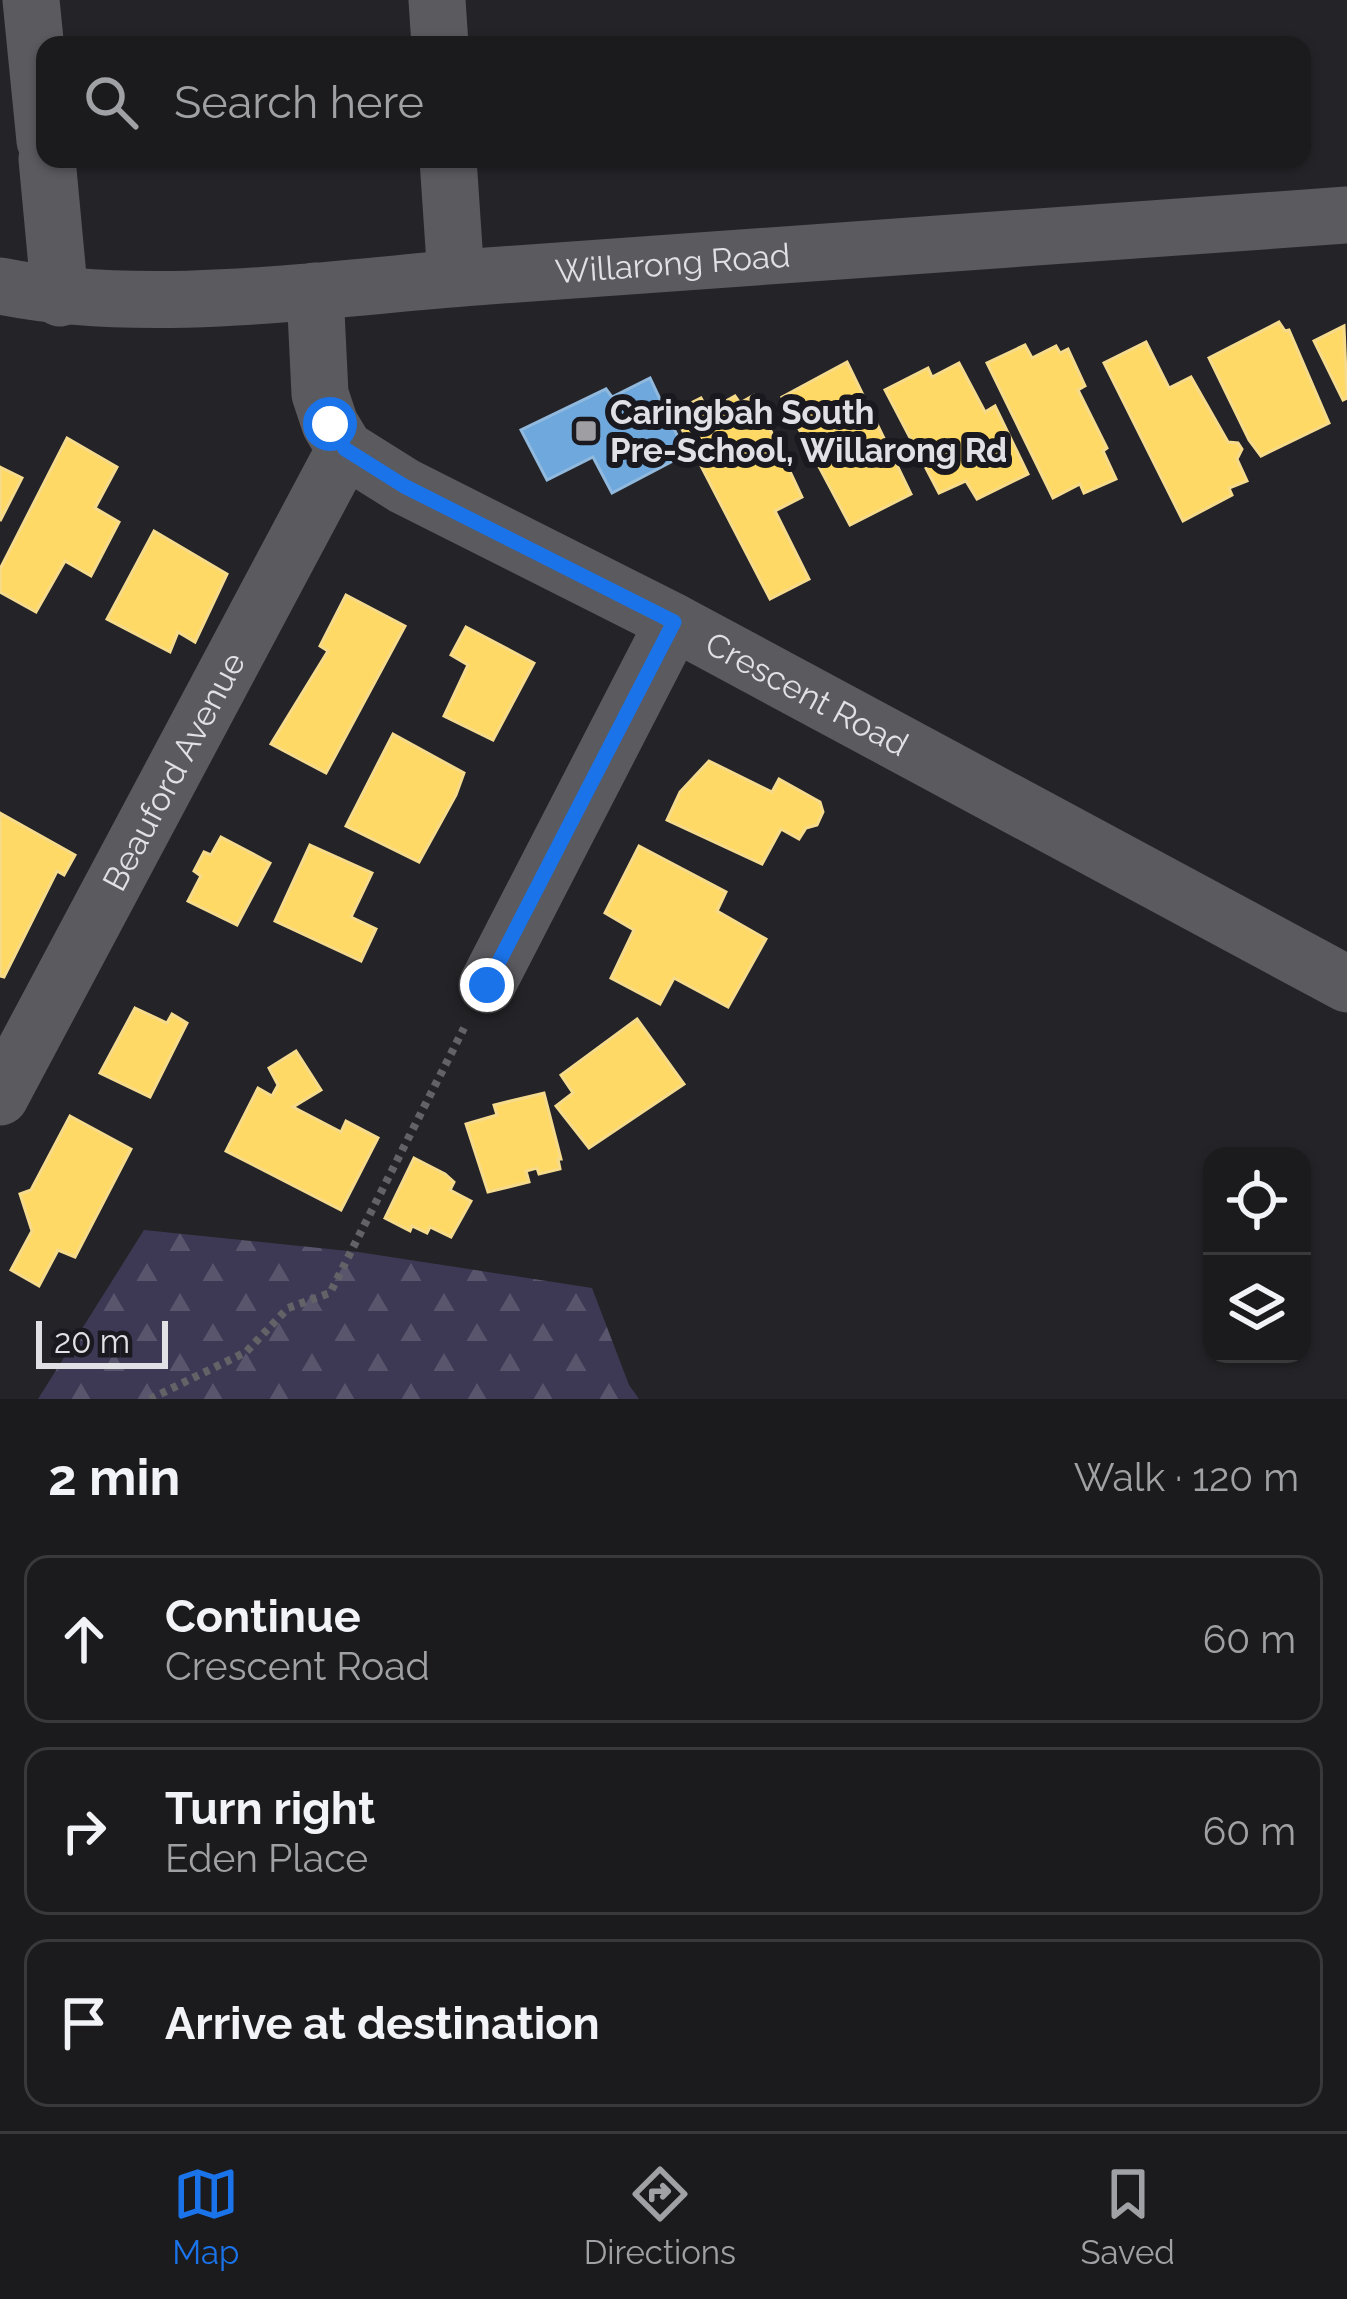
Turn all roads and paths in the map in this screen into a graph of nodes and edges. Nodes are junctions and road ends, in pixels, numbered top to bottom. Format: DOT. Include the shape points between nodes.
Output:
graph roads {
  1 [pos="31,0"];
  2 [pos="437,0"];
  3 [pos="439,36"];
  4 [pos="36,50"];
  5 [pos="48,168"];
  6 [pos="449,168"];
  7 [pos="1347,215"];
  8 [pos="456,278"];
  9 [pos="0,286"];
  10 [pos="314,291"];
  11 [pos="60,298"];
  12 [pos="345,449"];
  13 [pos="674,622"];
  14 [pos="1347,984"];
  15 [pos="487,985"];
  16 [pos="1,1093"];
  17 [pos="150,1399"];
  1 -- 4 [label="street"];
  2 -- 3 [label="street"];
  5 -- 11 [label="street"];
  6 -- 8 [label="street"];
  7 -- 8 [label="street, Willarong Road"];
  8 -- 10 [label="street, Willarong Road"];
  9 -- 11 [label="street, Willarong Road"];
  10 -- 11 [label="street, Willarong Road"];
  10 -- 12 [label="street" via="320,394"];
  12 -- 13 [label="street, Crescent Road"];
  12 -- 16 [label="street, Beauford Avenue"];
  13 -- 14 [label="street, Crescent Road"];
  13 -- 15 [label="street"];
  15 -- 17 [label="path" via="330,1292 288,1308 246,1352"];
}
